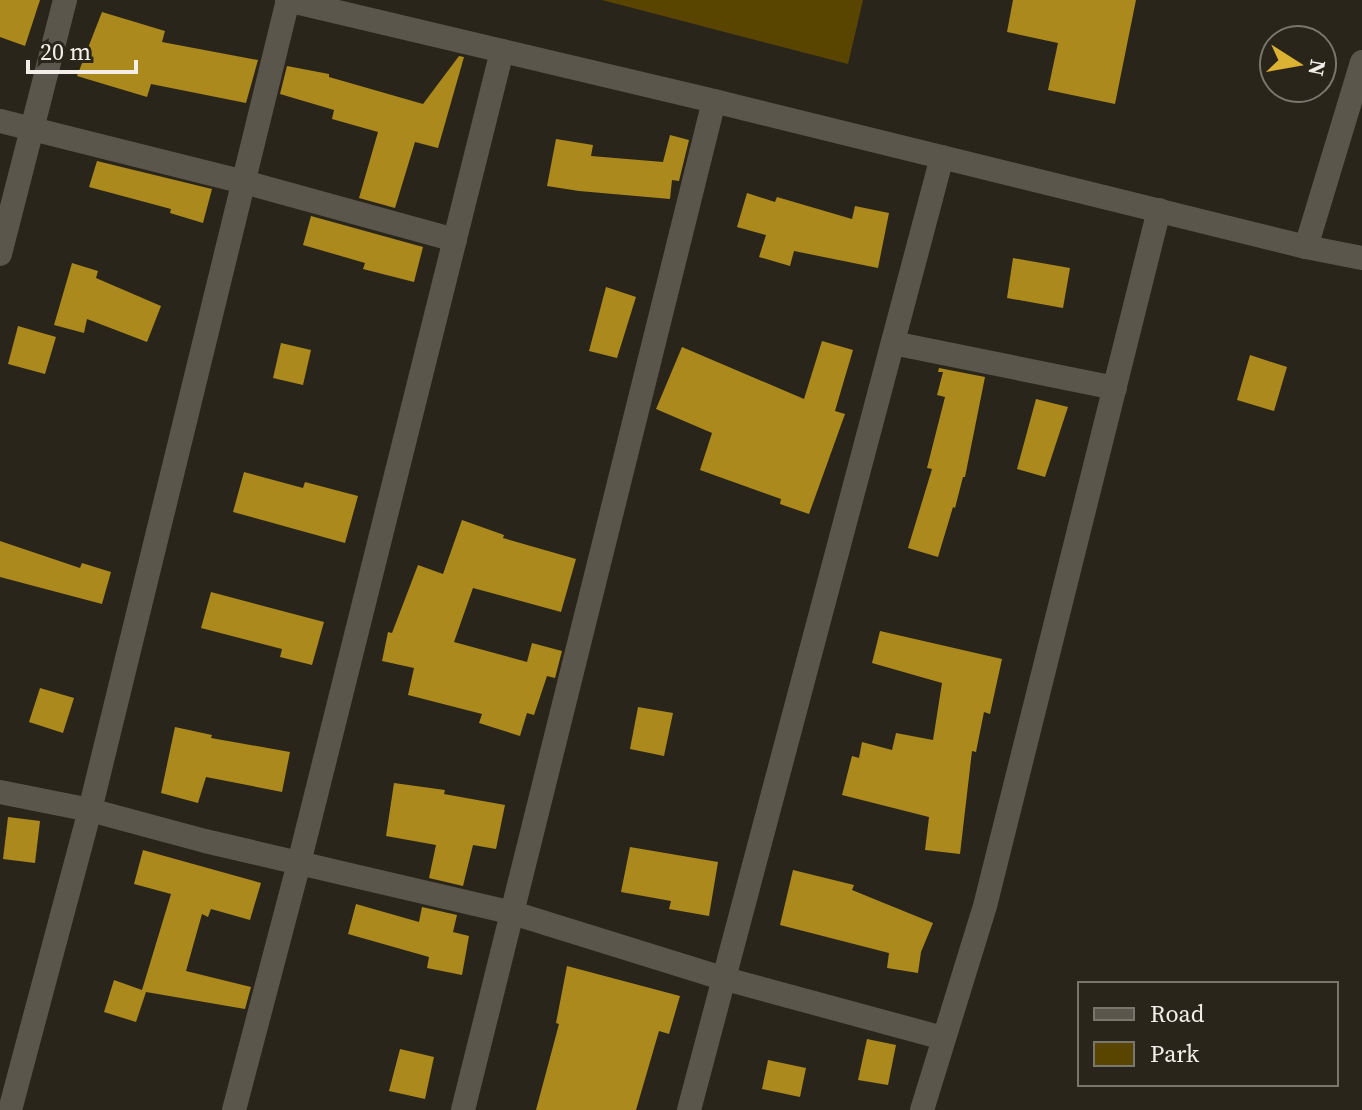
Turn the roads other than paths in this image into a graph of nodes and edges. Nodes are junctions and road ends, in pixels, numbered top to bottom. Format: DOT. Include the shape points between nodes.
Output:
graph roads {
  1 [pos="65,0"];
  2 [pos="287,0"];
  3 [pos="502,51"];
  4 [pos="1362,62"];
  5 [pos="714,101"];
  6 [pos="0,121"];
  7 [pos="32,129"];
  8 [pos="942,157"];
  9 [pos="244,182"];
  10 [pos="1159,210"];
  11 [pos="455,240"];
  12 [pos="1306,247"];
  13 [pos="0,254"];
  14 [pos="1362,258"];
  15 [pos="893,343"];
  16 [pos="1115,388"];
  17 [pos="0,792"];
  18 [pos="90,810"];
  19 [pos="299,863"];
  20 [pos="513,913"];
  21 [pos="722,978"];
  22 [pos="943,1038"];
  23 [pos="10,1110"];
  24 [pos="234,1110"];
  25 [pos="463,1110"];
  26 [pos="689,1110"];
  27 [pos="922,1110"];
  1 -- 7 [label="street"];
  2 -- 3 [label="street"];
  2 -- 9 [label="street"];
  3 -- 5 [label="street"];
  3 -- 11 [label="street"];
  4 -- 12 [label="street"];
  5 -- 8 [label="street"];
  5 -- 20 [label="street"];
  6 -- 7 [label="street"];
  7 -- 9 [label="street"];
  7 -- 13 [label="street"];
  8 -- 10 [label="street"];
  8 -- 15 [label="street"];
  9 -- 11 [label="street"];
  9 -- 18 [label="street"];
  10 -- 12 [label="street"];
  10 -- 16 [label="street"];
  11 -- 19 [label="street"];
  12 -- 14 [label="street"];
  15 -- 16 [label="street"];
  15 -- 21 [label="street"];
  16 -- 22 [label="street" via="985,906"];
  17 -- 18 [label="street"];
  18 -- 19 [label="street"];
  18 -- 23 [label="street"];
  19 -- 20 [label="street"];
  19 -- 24 [label="street"];
  20 -- 21 [label="street"];
  20 -- 25 [label="street"];
  21 -- 22 [label="street"];
  21 -- 26 [label="street"];
  22 -- 27 [label="street"];
}
